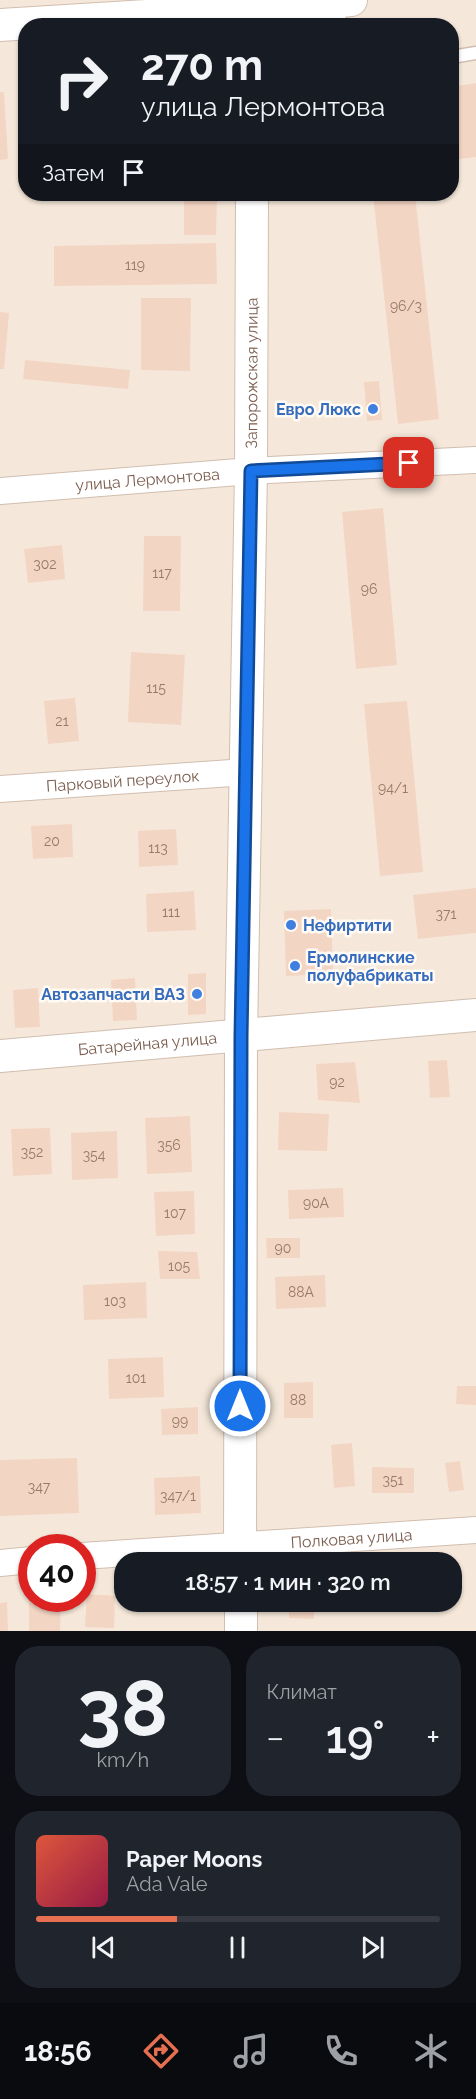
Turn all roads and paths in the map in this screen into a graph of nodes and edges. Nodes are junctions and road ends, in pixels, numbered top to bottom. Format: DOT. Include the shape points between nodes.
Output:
graph roads {
  1 [pos="343,9"];
  2 [pos="260,11"];
  3 [pos="130,18"];
  4 [pos="18,24"];
  5 [pos="0,25"];
  6 [pos="476,53"];
  7 [pos="459,56"];
  8 [pos="252,201"];
  9 [pos="476,460"];
  10 [pos="251,471"];
  11 [pos="0,491"];
  12 [pos="246,772"];
  13 [pos="0,789"];
  14 [pos="476,1015"];
  15 [pos="241,1036"];
  16 [pos="0,1056"];
  17 [pos="476,1530"];
  18 [pos="240,1552"];
  19 [pos="260,1552"];
  20 [pos="96,1556"];
  21 [pos="114,1556"];
  22 [pos="18,1561"];
  23 [pos="0,1563"];
  24 [pos="241,1612"];
  25 [pos="241,1631"];
  1 -- 2 [label="street"];
  2 -- 3 [label="street"];
  4 -- 5 [label="street"];
  6 -- 7 [label="lane"];
  8 -- 10 [label="street, Запорожская улица"];
  9 -- 10 [label="street, улица Лермонтова"];
  10 -- 11 [label="street, улица Лермонтова"];
  10 -- 12 [label="street, Запорожская улица"];
  12 -- 13 [label="street, Парковый переулок"];
  12 -- 15 [label="street, Запорожская улица"];
  14 -- 15 [label="street, Батарейная улица"];
  15 -- 16 [label="street, Батарейная улица"];
  15 -- 18 [label="street, Запорожская улица"];
  17 -- 19 [label="street, Полковая улица"];
  20 -- 21 [label="street, Полковая улица"];
  22 -- 23 [label="street"];
  24 -- 25 [label="street"];
}
